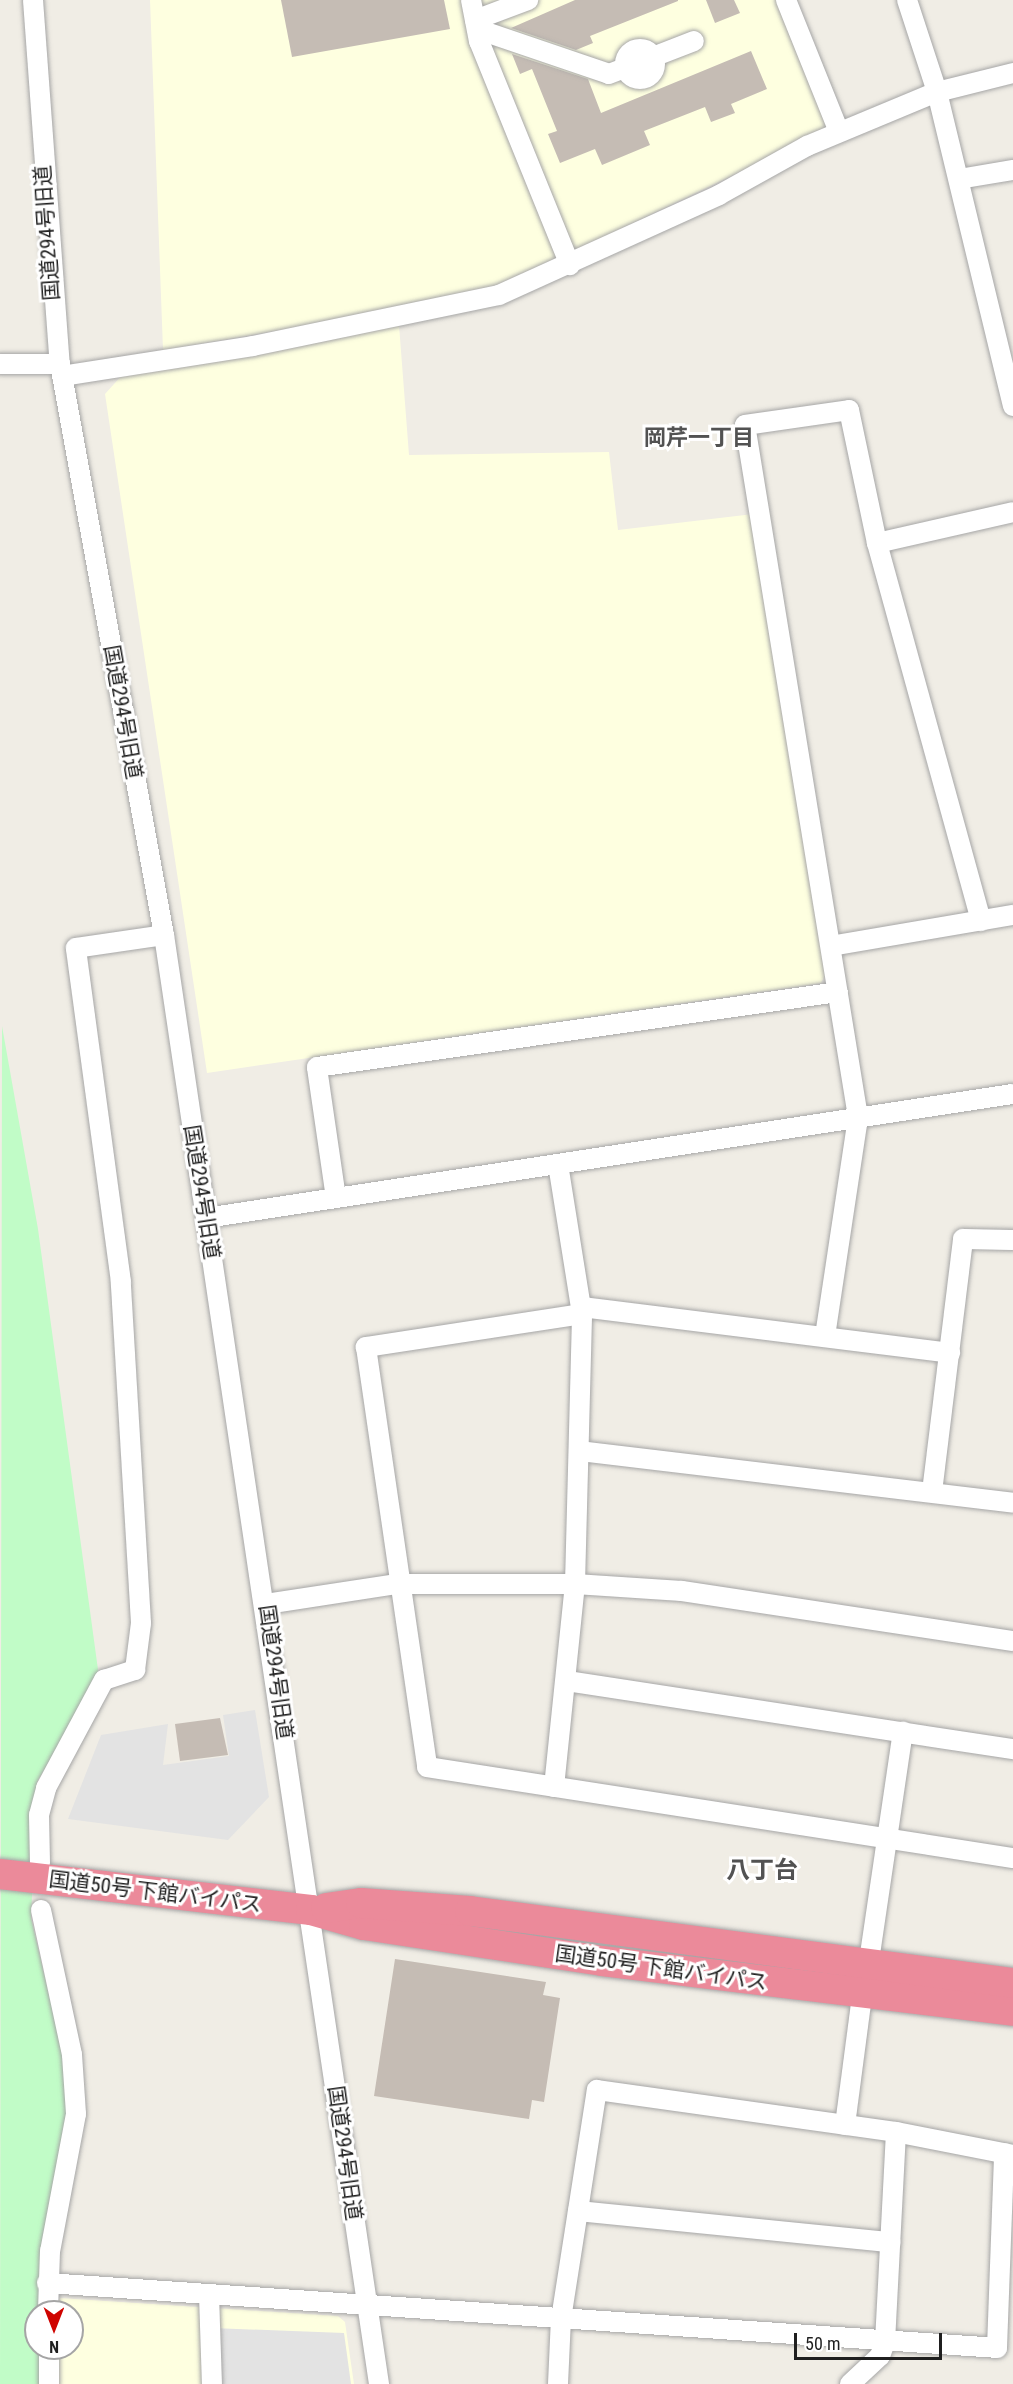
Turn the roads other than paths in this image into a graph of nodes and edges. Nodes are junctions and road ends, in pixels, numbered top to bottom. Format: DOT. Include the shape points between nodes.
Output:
graph roads {
  1 [pos="33,0"];
  2 [pos="471,0"];
  3 [pos="528,0"];
  4 [pos="786,0"];
  5 [pos="907,0"];
  6 [pos="476,25"];
  7 [pos="694,41"];
  8 [pos="1013,73"];
  9 [pos="937,92"];
  10 [pos="839,132"];
  11 [pos="1013,170"];
  12 [pos="959,179"];
  13 [pos="570,265"];
  14 [pos="0,364"];
  15 [pos="61,370"];
  16 [pos="1013,406"];
  17 [pos="1013,512"];
  18 [pos="877,543"];
  19 [pos="1013,915"];
  20 [pos="981,921"];
  21 [pos="164,935"];
  22 [pos="831,946"];
  23 [pos="838,992"];
  24 [pos="1013,1094"];
  25 [pos="858,1117"];
  26 [pos="558,1164"];
  27 [pos="336,1198"];
  28 [pos="206,1218"];
  29 [pos="1013,1239"];
  30 [pos="582,1311"];
  31 [pos="825,1336"];
  32 [pos="950,1353"];
  33 [pos="580,1451"];
  34 [pos="932,1492"];
  35 [pos="1013,1503"];
  36 [pos="397,1584"];
  37 [pos="574,1584"];
  38 [pos="266,1604"];
  39 [pos="1013,1641"];
  40 [pos="567,1681"];
  41 [pos="903,1732"];
  42 [pos="1013,1749"];
  43 [pos="554,1787"];
  44 [pos="887,1838"];
  45 [pos="1013,1858"];
  46 [pos="36,1870"];
  47 [pos="0,1874"];
  48 [pos="41,1910"];
  49 [pos="311,1910"];
  50 [pos="869,1961"];
  51 [pos="1013,1983"];
  52 [pos="862,1996"];
  53 [pos="1013,2012"];
  54 [pos="845,2125"];
  55 [pos="896,2132"];
  56 [pos="1009,2154"];
  57 [pos="578,2211"];
  58 [pos="890,2242"];
  59 [pos="47,2283"];
  60 [pos="209,2295"];
  61 [pos="48,2300"];
  62 [pos="366,2306"];
  63 [pos="561,2319"];
  64 [pos="885,2342"];
  65 [pos="49,2360"];
  66 [pos="50,2384"];
  67 [pos="212,2384"];
  68 [pos="379,2384"];
  69 [pos="558,2384"];
  70 [pos="850,2384"];
  1 -- 15 [label="street, 国道294号旧道"];
  2 -- 6 [label="street"];
  3 -- 6 [label="street"];
  4 -- 10 [label="street"];
  5 -- 9 [label="street"];
  6 -- 7 [label="street" via="609,74"];
  6 -- 13 [label="street"];
  8 -- 9 [label="street"];
  9 -- 10 [label="street"];
  9 -- 12 [label="street"];
  10 -- 13 [label="street"];
  11 -- 12 [label="street"];
  12 -- 16 [label="street"];
  13 -- 15 [label="street" via="499,295 408,315"];
  14 -- 15 [label="street"];
  15 -- 21 [label="street, 国道294号旧道"];
  17 -- 18 [label="street"];
  18 -- 20 [label="street"];
  18 -- 22 [label="street" via="849,410 744,425"];
  19 -- 20 [label="street"];
  20 -- 22 [label="street"];
  21 -- 28 [label="street, 国道294号旧道"];
  21 -- 46 [label="street" via="76,948 121,1282 141,1623 135,1670 104,1680 46,1788 39,1815"];
  22 -- 23 [label="street"];
  23 -- 25 [label="street"];
  23 -- 27 [label="street" via="317,1067"];
  24 -- 25 [label="street"];
  25 -- 26 [label="street"];
  25 -- 31 [label="street"];
  26 -- 27 [label="street"];
  26 -- 30 [label="street"];
  27 -- 28 [label="street"];
  28 -- 38 [label="street, 国道294号旧道"];
  29 -- 32 [label="street" via="963,1239"];
  30 -- 31 [label="street"];
  30 -- 33 [label="street"];
  30 -- 36 [label="street" via="366,1347"];
  31 -- 32 [label="street"];
  32 -- 34 [label="street"];
  33 -- 34 [label="street"];
  33 -- 37 [label="street"];
  34 -- 35 [label="street"];
  36 -- 37 [label="street"];
  36 -- 38 [label="street"];
  36 -- 43 [label="street" via="427,1767"];
  37 -- 39 [label="street" via="682,1591"];
  37 -- 40 [label="street"];
  38 -- 49 [label="street, 国道294号旧道"];
  40 -- 41 [label="street"];
  40 -- 43 [label="street"];
  41 -- 42 [label="street"];
  41 -- 44 [label="street"];
  43 -- 44 [label="street"];
  44 -- 45 [label="street"];
  44 -- 50 [label="street"];
  46 -- 47 [label="highway, 国道50号 下館バイパス"];
  46 -- 49 [label="highway, 国道50号 下館バイパス"];
  48 -- 59 [label="street" via="72,2055 76,2114"];
  49 -- 50 [label="highway, 国道50号 下館バイパス" via="361,1903 470,1911"];
  49 -- 52 [label="highway, 国道50号 下館バイパス" via="364,1925"];
  49 -- 62 [label="street, 国道294号旧道"];
  50 -- 51 [label="highway, 国道50号 下館バイパス"];
  52 -- 53 [label="highway, 国道50号 下館バイパス"];
  52 -- 54 [label="street"];
  54 -- 55 [label="street"];
  54 -- 57 [label="street" via="597,2090"];
  55 -- 56 [label="street"];
  55 -- 58 [label="street"];
  56 -- 64 [label="street" via="1000,2344"];
  57 -- 58 [label="street"];
  57 -- 63 [label="street"];
  58 -- 64 [label="street"];
  59 -- 60 [label="street"];
  59 -- 61 [label="street"];
  60 -- 62 [label="street"];
  60 -- 67 [label="street"];
  62 -- 63 [label="street"];
  62 -- 68 [label="street, 国道294号旧道"];
  63 -- 64 [label="street"];
  63 -- 69 [label="street"];
  64 -- 70 [label="street" via="880,2356"];
  65 -- 66 [label="street"];
}
